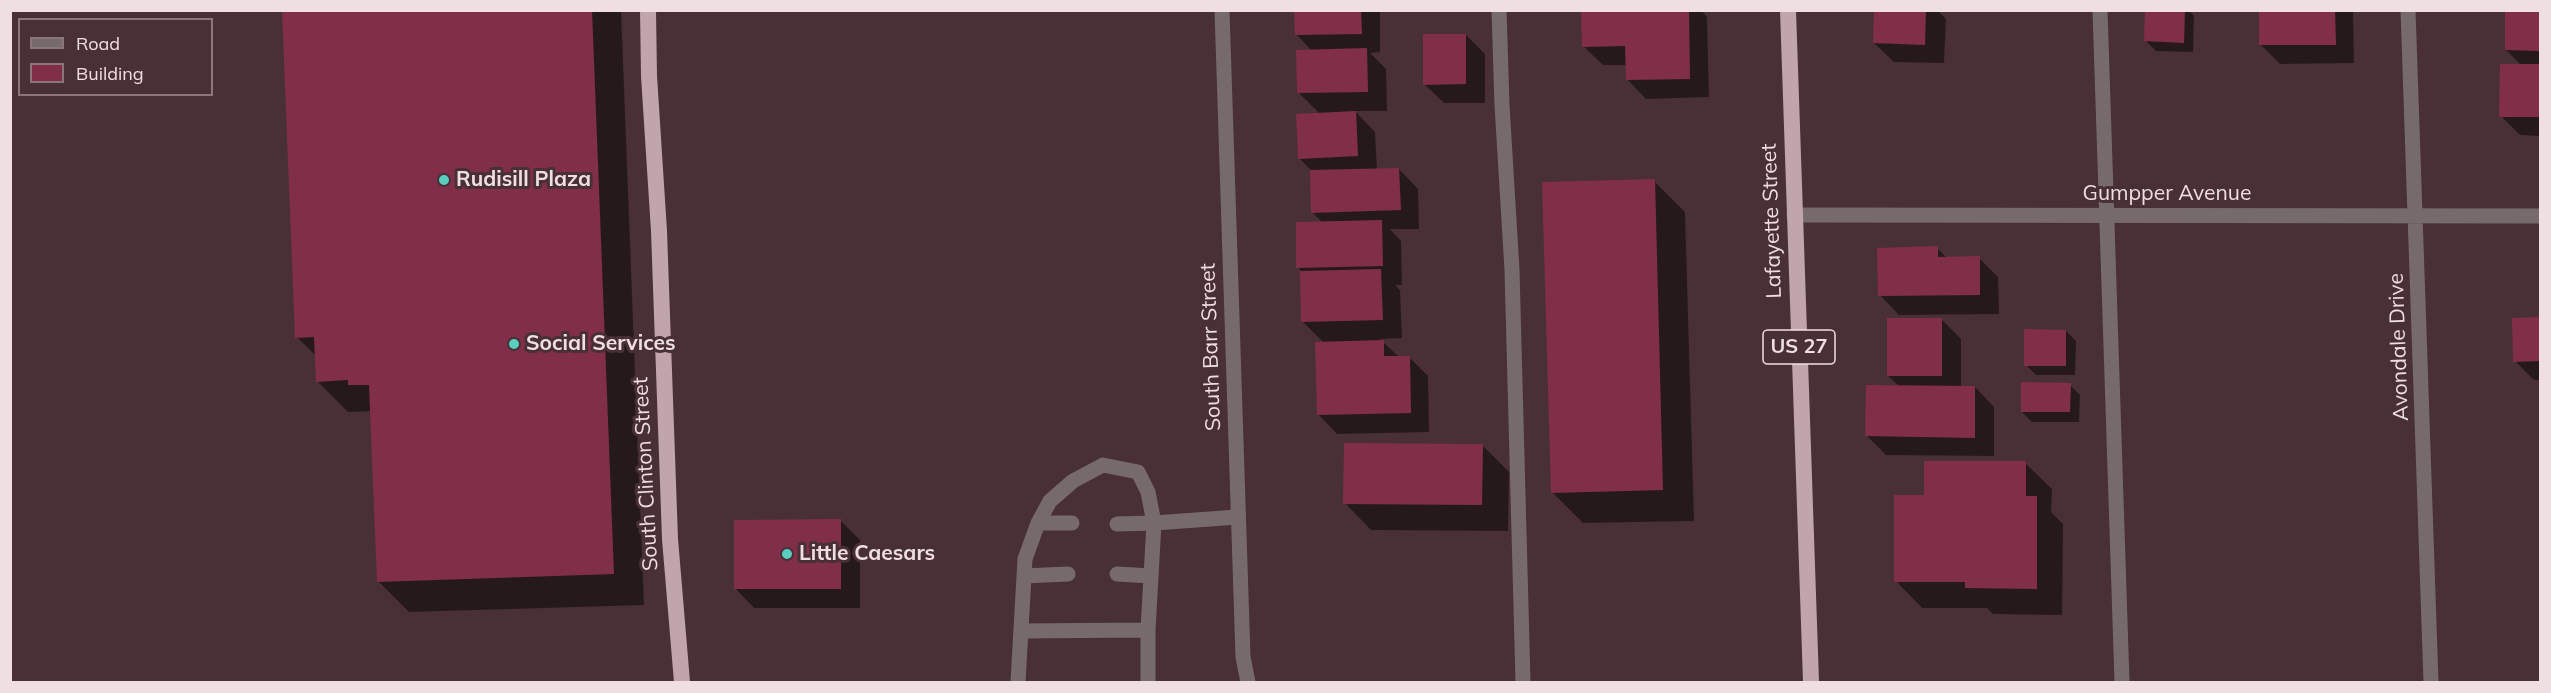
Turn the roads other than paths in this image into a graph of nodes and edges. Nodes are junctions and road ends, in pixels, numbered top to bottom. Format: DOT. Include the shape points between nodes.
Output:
graph roads {
  1 [pos="648,10"];
  2 [pos="1222,10"];
  3 [pos="1498,10"];
  4 [pos="1788,10"];
  5 [pos="2100,10"];
  6 [pos="2408,10"];
  7 [pos="1794,215"];
  8 [pos="2108,215"];
  9 [pos="2415,216"];
  10 [pos="2541,216"];
  11 [pos="1238,517"];
  12 [pos="1038,523"];
  13 [pos="1072,523"];
  14 [pos="1154,523"];
  15 [pos="1117,524"];
  16 [pos="1068,574"];
  17 [pos="1117,574"];
  18 [pos="1024,576"];
  19 [pos="1151,576"];
  20 [pos="1148,630"];
  21 [pos="1021,631"];
  22 [pos="682,682"];
  23 [pos="1018,682"];
  24 [pos="1148,682"];
  25 [pos="1248,682"];
  26 [pos="1523,682"];
  27 [pos="1811,682"];
  28 [pos="2122,682"];
  29 [pos="2431,682"];
  1 -- 22 [label="highway, South Clinton Street" via="670,538"];
  2 -- 11 [label="street, South Barr Street"];
  3 -- 26 [label="street" via="1512,270"];
  4 -- 7 [label="highway, Lafayette Street / US 27"];
  5 -- 8 [label="street"];
  6 -- 9 [label="street, Avondale Drive"];
  7 -- 8 [label="street, Gumpper Avenue"];
  7 -- 27 [label="highway, Lafayette Street / US 27"];
  8 -- 9 [label="street, Gumpper Avenue"];
  8 -- 28 [label="street"];
  9 -- 10 [label="street, Gumpper Avenue"];
  9 -- 29 [label="street, Avondale Drive"];
  11 -- 14 [label="street"];
  11 -- 25 [label="street, South Barr Street" via="1243,657"];
  12 -- 13 [label="street"];
  12 -- 14 [label="street" via="1050,501 1073,481 1103,465 1138,472 1148,492"];
  12 -- 18 [label="street" via="1025,559"];
  14 -- 15 [label="street"];
  14 -- 19 [label="street"];
  16 -- 18 [label="street"];
  17 -- 19 [label="street"];
  18 -- 21 [label="street"];
  19 -- 20 [label="street"];
  20 -- 21 [label="street"];
  20 -- 24 [label="street"];
  21 -- 23 [label="street"];
}
